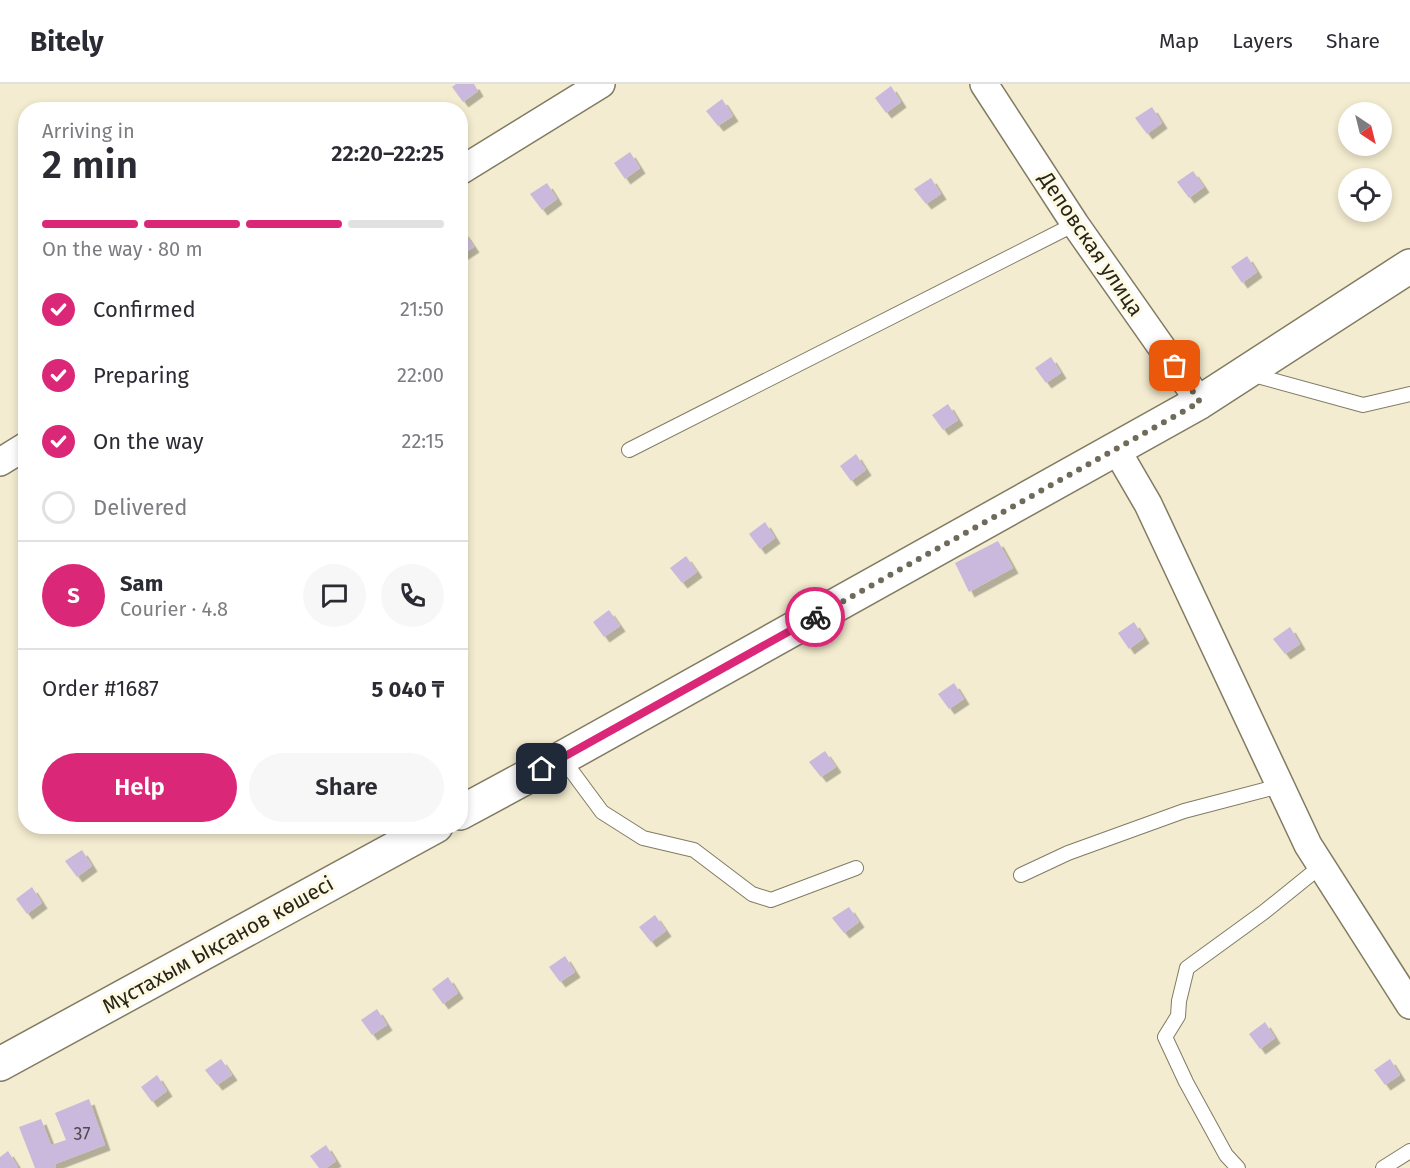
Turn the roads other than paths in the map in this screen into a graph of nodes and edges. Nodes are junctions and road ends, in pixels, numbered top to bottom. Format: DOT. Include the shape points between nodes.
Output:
graph roads {
  1 [pos="601,84"];
  2 [pos="984,84"];
  3 [pos="468,166"];
  4 [pos="1075,224"];
  5 [pos="1410,266"];
  6 [pos="1245,373"];
  7 [pos="1410,394"];
  8 [pos="1200,402"];
  9 [pos="1116,449"];
  10 [pos="629,450"];
  11 [pos="18,451"];
  12 [pos="0,462"];
  13 [pos="562,758"];
  14 [pos="1280,786"];
  15 [pos="468,809"];
  16 [pos="421,834"];
  17 [pos="1321,866"];
  18 [pos="856,868"];
  19 [pos="1021,875"];
  20 [pos="1410,1005"];
  21 [pos="0,1064"];
  22 [pos="1410,1151"];
  23 [pos="1238,1168"];
  24 [pos="1383,1168"];
  1 -- 3 [label="street"];
  2 -- 4 [label="street, Деповская улица"];
  4 -- 8 [label="street, Деповская улица"];
  4 -- 10 [label="lane"];
  5 -- 6 [label="main road"];
  6 -- 7 [label="lane" via="1363,405"];
  6 -- 8 [label="main road"];
  8 -- 9 [label="main road"];
  9 -- 13 [label="main road"];
  9 -- 14 [label="street" via="1148,504"];
  11 -- 12 [label="street"];
  13 -- 15 [label="main road"];
  13 -- 18 [label="lane" via="602,812 643,838 694,850 752,894 771,900"];
  14 -- 17 [label="street"];
  14 -- 19 [label="lane" via="1184,811 1068,853"];
  16 -- 21 [label="main road, Мұстахым Ықсанов көшесі"];
  17 -- 20 [label="street"];
  17 -- 23 [label="lane" via="1187,968 1178,1016 1165,1037 1226,1155"];
  22 -- 24 [label="lane"];
}
